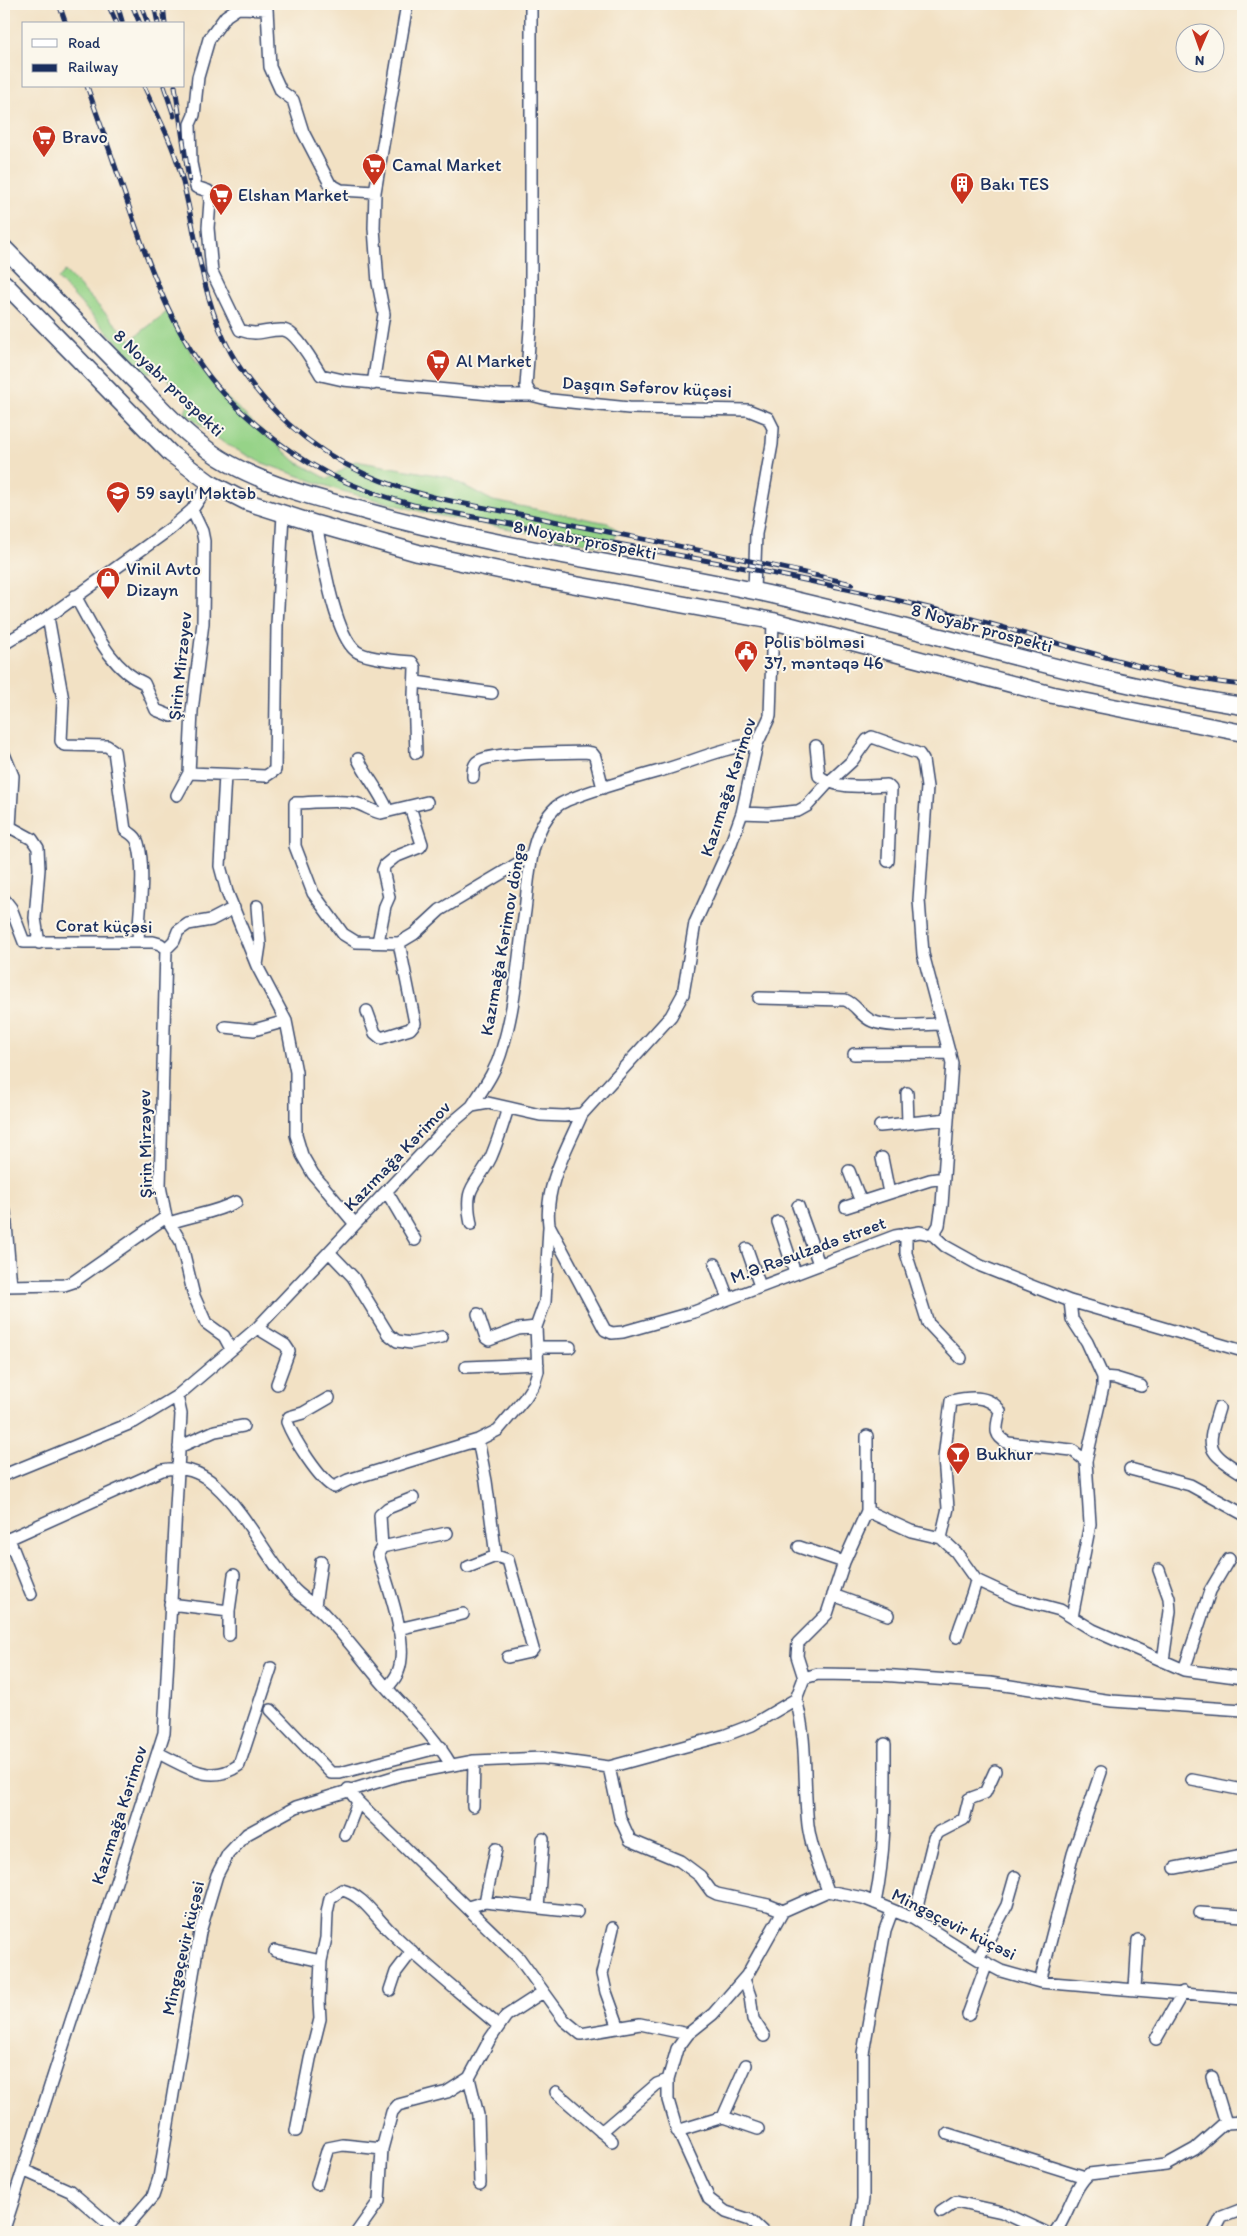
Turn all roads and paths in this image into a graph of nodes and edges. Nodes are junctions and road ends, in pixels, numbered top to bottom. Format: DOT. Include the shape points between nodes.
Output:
graph roads {
  1 [pos="407,4"];
  2 [pos="531,4"];
  3 [pos="375,192"];
  4 [pos="4,248"];
  5 [pos="4,283"];
  6 [pos="373,384"];
  7 [pos="531,395"];
  8 [pos="210,483"];
  9 [pos="192,510"];
  10 [pos="283,514"];
  11 [pos="316,524"];
  12 [pos="754,591"];
  13 [pos="75,596"];
  14 [pos="48,616"];
  15 [pos="773,621"];
  16 [pos="4,644"];
  17 [pos="416,682"];
  18 [pos="492,693"];
  19 [pos="1243,706"];
  20 [pos="170,716"];
  21 [pos="1243,733"];
  22 [pos="757,744"];
  23 [pos="816,746"];
  24 [pos="416,753"];
  25 [pos="4,754"];
  26 [pos="358,759"];
  27 [pos="189,773"];
  28 [pos="225,775"];
  29 [pos="472,777"];
  30 [pos="828,782"];
  31 [pos="603,788"];
  32 [pos="177,795"];
  33 [pos="427,802"];
  34 [pos="410,807"];
  35 [pos="388,811"];
  36 [pos="742,813"];
  37 [pos="7,830"];
  38 [pos="532,855"];
  39 [pos="888,861"];
  40 [pos="4,899"];
  41 [pos="257,906"];
  42 [pos="234,908"];
  43 [pos="138,942"];
  44 [pos="378,942"];
  45 [pos="39,943"];
  46 [pos="399,943"];
  47 [pos="166,949"];
  48 [pos="257,966"];
  49 [pos="759,998"];
  50 [pos="368,1011"];
  51 [pos="286,1021"];
  52 [pos="941,1024"];
  53 [pos="225,1027"];
  54 [pos="950,1052"];
  55 [pos="854,1054"];
  56 [pos="907,1093"];
  57 [pos="472,1106"];
  58 [pos="508,1108"];
  59 [pos="582,1114"];
  60 [pos="948,1119"];
  61 [pos="908,1123"];
  62 [pos="880,1126"];
  63 [pos="882,1158"];
  64 [pos="850,1171"];
  65 [pos="944,1178"];
  66 [pos="387,1192"];
  67 [pos="889,1193"];
  68 [pos="236,1202"];
  69 [pos="861,1202"];
  70 [pos="798,1206"];
  71 [pos="846,1206"];
  72 [pos="4,1212"];
  73 [pos="168,1220"];
  74 [pos="778,1222"];
  75 [pos="355,1224"];
  76 [pos="471,1224"];
  77 [pos="549,1225"];
  78 [pos="906,1233"];
  79 [pos="933,1235"];
  80 [pos="415,1240"];
  81 [pos="747,1249"];
  82 [pos="330,1252"];
  83 [pos="715,1264"];
  84 [pos="819,1264"];
  85 [pos="795,1273"];
  86 [pos="7,1286"];
  87 [pos="760,1286"];
  88 [pos="728,1298"];
  89 [pos="1070,1300"];
  90 [pos="478,1314"];
  91 [pos="536,1327"];
  92 [pos="257,1328"];
  93 [pos="442,1337"];
  94 [pos="537,1347"];
  95 [pos="570,1347"];
  96 [pos="231,1349"];
  97 [pos="1243,1351"];
  98 [pos="962,1358"];
  99 [pos="538,1364"];
  100 [pos="466,1367"];
  101 [pos="1103,1377"];
  102 [pos="277,1384"];
  103 [pos="1141,1386"];
  104 [pos="177,1396"];
  105 [pos="329,1398"];
  106 [pos="1219,1408"];
  107 [pos="243,1426"];
  108 [pos="867,1436"];
  109 [pos="478,1440"];
  110 [pos="179,1447"];
  111 [pos="1086,1461"];
  112 [pos="178,1467"];
  113 [pos="1130,1469"];
  114 [pos="1243,1474"];
  115 [pos="4,1475"];
  116 [pos="413,1498"];
  117 [pos="867,1511"];
  118 [pos="1243,1514"];
  119 [pos="447,1533"];
  120 [pos="941,1538"];
  121 [pos="6,1540"];
  122 [pos="382,1547"];
  123 [pos="799,1547"];
  124 [pos="496,1556"];
  125 [pos="1229,1559"];
  126 [pos="322,1562"];
  127 [pos="844,1562"];
  128 [pos="468,1567"];
  129 [pos="1159,1570"];
  130 [pos="234,1575"];
  131 [pos="976,1580"];
  132 [pos="31,1594"];
  133 [pos="833,1595"];
  134 [pos="170,1604"];
  135 [pos="314,1606"];
  136 [pos="229,1611"];
  137 [pos="463,1614"];
  138 [pos="888,1614"];
  139 [pos="1072,1617"];
  140 [pos="398,1629"];
  141 [pos="229,1634"];
  142 [pos="957,1637"];
  143 [pos="508,1657"];
  144 [pos="1163,1661"];
  145 [pos="271,1668"];
  146 [pos="1184,1670"];
  147 [pos="804,1678"];
  148 [pos="1243,1678"];
  149 [pos="387,1688"];
  150 [pos="796,1699"];
  151 [pos="271,1710"];
  152 [pos="1243,1710"];
  153 [pos="885,1744"];
  154 [pos="441,1747"];
  155 [pos="158,1753"];
  156 [pos="474,1761"];
  157 [pos="451,1765"];
  158 [pos="609,1767"];
  159 [pos="995,1771"];
  160 [pos="1101,1772"];
  161 [pos="1192,1780"];
  162 [pos="348,1789"];
  163 [pos="1243,1790"];
  164 [pos="358,1802"];
  165 [pos="473,1806"];
  166 [pos="345,1835"];
  167 [pos="543,1839"];
  168 [pos="496,1849"];
  169 [pos="1243,1855"];
  170 [pos="1175,1868"];
  171 [pos="1015,1878"];
  172 [pos="828,1891"];
  173 [pos="485,1902"];
  174 [pos="875,1903"];
  175 [pos="468,1907"];
  176 [pos="538,1908"];
  177 [pos="892,1910"];
  178 [pos="783,1911"];
  179 [pos="577,1912"];
  180 [pos="1200,1913"];
  181 [pos="1243,1916"];
  182 [pos="914,1920"];
  183 [pos="613,1928"];
  184 [pos="1138,1940"];
  185 [pos="275,1951"];
  186 [pos="412,1951"];
  187 [pos="321,1961"];
  188 [pos="982,1961"];
  189 [pos="744,1980"];
  190 [pos="1040,1982"];
  191 [pos="1135,1988"];
  192 [pos="390,1990"];
  193 [pos="543,1992"];
  194 [pos="1183,1992"];
  195 [pos="1243,1999"];
  196 [pos="968,2015"];
  197 [pos="499,2026"];
  198 [pos="619,2028"];
  199 [pos="688,2034"];
  200 [pos="764,2036"];
  201 [pos="1156,2039"];
  202 [pos="746,2065"];
  203 [pos="1212,2077"];
  204 [pos="469,2078"];
  205 [pos="668,2080"];
  206 [pos="556,2092"];
  207 [pos="723,2117"];
  208 [pos="1243,2122"];
  209 [pos="1226,2123"];
  210 [pos="758,2129"];
  211 [pos="296,2131"];
  212 [pos="677,2131"];
  213 [pos="601,2132"];
  214 [pos="948,2134"];
  215 [pos="612,2141"];
  216 [pos="382,2150"];
  217 [pos="23,2170"];
  218 [pos="1085,2176"];
  219 [pos="317,2184"];
  220 [pos="480,2184"];
  221 [pos="1243,2209"];
  222 [pos="941,2212"];
  223 [pos="4,2228"];
  224 [pos="120,2232"];
  225 [pos="357,2232"];
  226 [pos="763,2232"];
  227 [pos="858,2232"];
  228 [pos="1045,2232"];
  229 [pos="1055,2232"];
  230 [pos="1214,2232"];
  1 -- 3 [label="street"];
  2 -- 7 [label="street" via="531,316 526,386"];
  3 -- 6 [label="street" via="378,284 384,314"];
  3 -- 6 [label="street" via="342,190 330,184 303,132 292,100 281,91 270,67 267,9 238,8 226,16 209,39 190,124 191,164 196,187 208,191 210,201 208,228 212,272 240,330 253,334 284,330 293,334 321,375"];
  4 -- 12 [label="highway, 8 Noyabr prospekti" via="191,437 230,464 319,498 415,525 539,552"];
  5 -- 8 [label="highway" via="171,454"];
  6 -- 7 [label="street"];
  7 -- 12 [label="street, Daşqın Səfərov küçəsi" via="629,408 748,410 768,418 772,444 756,534"];
  8 -- 9 [label="street"];
  8 -- 10 [label="highway" via="247,502"];
  9 -- 13 [label="street" via="164,534"];
  9 -- 27 [label="street, Şirin Mirzəyev" via="204,542 204,623 192,711"];
  10 -- 11 [label="highway"];
  10 -- 28 [label="street" via="277,625 275,770 266,776"];
  11 -- 15 [label="highway" via="418,553"];
  11 -- 17 [label="street" via="339,625 348,644 357,652 412,662 416,667"];
  12 -- 19 [label="highway, 8 Noyabr prospekti" via="858,615 1058,669"];
  13 -- 14 [label="street"];
  13 -- 20 [label="street" via="105,648 130,677 144,683 156,710"];
  14 -- 16 [label="street"];
  14 -- 43 [label="street" via="63,700 60,741 64,745 107,746 114,751 125,830 134,835 138,843 141,867"];
  15 -- 21 [label="highway" via="1054,695"];
  15 -- 22 [label="street, Kazımağa Kərimov" via="770,716"];
  17 -- 18 [label="street"];
  17 -- 24 [label="street"];
  22 -- 31 [label="street, Kazımağa Kərimov döngə" via="715,751 678,766"];
  22 -- 36 [label="street, Kazımağa Kərimov"];
  23 -- 30 [label="street" via="819,776"];
  25 -- 37 [label="street, Corat küçəsi" via="13,776"];
  26 -- 35 [label="street" via="368,778 380,790"];
  27 -- 28 [label="street"];
  27 -- 32 [label="street, Şirin Mirzəyev"];
  28 -- 42 [label="street" via="220,866"];
  29 -- 31 [label="street" via="477,762 494,757 592,753"];
  30 -- 36 [label="street" via="807,806 798,811"];
  30 -- 39 [label="street" via="887,785 891,789"];
  30 -- 52 [label="street" via="872,737 919,754 924,760 927,787 919,900 925,968"];
  31 -- 38 [label="street, Kazımağa Kərimov döngə" via="556,806 542,825"];
  33 -- 34 [label="street"];
  34 -- 35 [label="street"];
  34 -- 44 [label="street" via="422,844 385,865 383,870 390,897 385,906"];
  35 -- 44 [label="street" via="374,812 357,803 343,801 295,802 295,846 313,893 342,934 356,942"];
  36 -- 59 [label="street, Kazımağa Kərimov" via="695,923 677,1008"];
  37 -- 45 [label="street, Corat küçəsi" via="32,839 38,848 35,918"];
  38 -- 46 [label="street" via="440,910"];
  38 -- 57 [label="street, Kazımağa Kərimov döngə" via="510,1018 492,1076"];
  40 -- 45 [label="street, Corat küçəsi" via="11,908 24,942"];
  41 -- 48 [label="street" via="260,945"];
  42 -- 47 [label="street" via="211,920 188,924 178,931"];
  42 -- 48 [label="street"];
  43 -- 45 [label="street, Corat küçəsi"];
  43 -- 47 [label="street, Corat küçəsi" via="160,944"];
  44 -- 46 [label="street"];
  46 -- 50 [label="street" via="415,1023 410,1029 382,1038 375,1033"];
  47 -- 73 [label="street, Şirin Mirzəyev" via="160,1186"];
  48 -- 51 [label="street"];
  49 -- 52 [label="street" via="845,1000 852,1002 874,1022"];
  51 -- 53 [label="street" via="254,1030"];
  51 -- 75 [label="street" via="296,1072 296,1136 302,1155 313,1174"];
  52 -- 54 [label="street"];
  54 -- 55 [label="street"];
  54 -- 60 [label="street"];
  56 -- 61 [label="street"];
  57 -- 58 [label="street, Kazımağa Kərimov" via="488,1103"];
  57 -- 66 [label="street, Kazımağa Kərimov" via="446,1128"];
  58 -- 59 [label="street, Kazımağa Kərimov" via="540,1115"];
  58 -- 76 [label="street" via="491,1157 468,1192"];
  59 -- 77 [label="street, M.Ə.Rəsulzadə street" via="551,1187 547,1207"];
  60 -- 61 [label="street"];
  60 -- 65 [label="street"];
  61 -- 62 [label="street"];
  63 -- 67 [label="street"];
  64 -- 69 [label="street"];
  65 -- 67 [label="street"];
  65 -- 79 [label="street" via="939,1225"];
  66 -- 75 [label="street, Kazımağa Kərimov"];
  66 -- 80 [label="street"];
  67 -- 69 [label="street"];
  68 -- 73 [label="street" via="221,1210"];
  69 -- 71 [label="street"];
  70 -- 84 [label="street"];
  72 -- 86 [label="street"];
  73 -- 86 [label="street" via="73,1282"];
  73 -- 96 [label="street, Şirin Mirzəyev" via="181,1242 194,1296 206,1323 224,1336"];
  74 -- 85 [label="street"];
  75 -- 82 [label="street, Kazımağa Kərimov"];
  77 -- 88 [label="street, M.Ə.Rəsulzadə street" via="605,1330 612,1333 694,1312"];
  77 -- 91 [label="street" via="544,1302"];
  78 -- 79 [label="street, M.Ə.Rəsulzadə street"];
  78 -- 84 [label="street, M.Ə.Rəsulzadə street"];
  78 -- 98 [label="street" via="906,1253 928,1323"];
  79 -- 89 [label="street" via="945,1246 981,1266"];
  81 -- 87 [label="street"];
  82 -- 92 [label="street, Kazımağa Kərimov"];
  82 -- 93 [label="street" via="353,1277 388,1334 397,1341 411,1343"];
  83 -- 88 [label="street"];
  84 -- 85 [label="street, M.Ə.Rəsulzadə street"];
  85 -- 87 [label="street, M.Ə.Rəsulzadə street"];
  87 -- 88 [label="street, M.Ə.Rəsulzadə street"];
  89 -- 97 [label="street"];
  89 -- 101 [label="street" via="1072,1319"];
  90 -- 91 [label="street" via="489,1340 518,1329"];
  91 -- 94 [label="street"];
  92 -- 96 [label="street, Kazımağa Kərimov"];
  92 -- 102 [label="street" via="285,1345 289,1352"];
  94 -- 95 [label="street"];
  94 -- 99 [label="street"];
  96 -- 104 [label="street, Kazımağa Kərimov"];
  99 -- 100 [label="street"];
  99 -- 109 [label="street" via="534,1384 526,1398 498,1430"];
  101 -- 103 [label="street"];
  101 -- 111 [label="street"];
  104 -- 110 [label="street, Kazımağa Kərimov" via="181,1414"];
  104 -- 115 [label="street, Kazımağa Kərimov" via="134,1422"];
  105 -- 109 [label="street" via="303,1413 289,1416 287,1422 316,1469 327,1484 334,1487"];
  106 -- 114 [label="street" via="1211,1434 1213,1452"];
  107 -- 110 [label="street" via="215,1431"];
  108 -- 117 [label="street"];
  109 -- 124 [label="street"];
  110 -- 112 [label="street, Kazımağa Kərimov"];
  111 -- 120 [label="street" via="1072,1450 1008,1443 1000,1438 997,1431 1000,1411 985,1398 951,1402 944,1458 948,1508"];
  111 -- 139 [label="street" via="1090,1524"];
  112 -- 121 [label="street" via="162,1470"];
  112 -- 134 [label="street, Kazımağa Kərimov"];
  112 -- 135 [label="street" via="214,1484 237,1510 294,1589"];
  113 -- 118 [label="street" via="1190,1485"];
  116 -- 122 [label="street" via="388,1508 380,1515"];
  117 -- 120 [label="street" via="911,1531"];
  117 -- 127 [label="street"];
  119 -- 122 [label="street"];
  120 -- 131 [label="street" via="956,1552"];
  121 -- 132 [label="street"];
  122 -- 140 [label="street" via="378,1554"];
  123 -- 127 [label="street"];
  124 -- 128 [label="street"];
  124 -- 143 [label="street" via="508,1560 532,1649"];
  125 -- 146 [label="street" via="1210,1591"];
  126 -- 135 [label="street"];
  127 -- 133 [label="street"];
  129 -- 144 [label="street" via="1170,1611"];
  130 -- 136 [label="street"];
  131 -- 139 [label="street" via="1015,1598 1060,1610"];
  131 -- 142 [label="street" via="971,1603 963,1614"];
  133 -- 138 [label="street"];
  133 -- 147 [label="street" via="827,1614 798,1643 797,1656"];
  134 -- 136 [label="street"];
  134 -- 155 [label="street, Kazımağa Kərimov" via="166,1713"];
  135 -- 149 [label="street"];
  136 -- 141 [label="street"];
  137 -- 140 [label="street"];
  139 -- 144 [label="street" via="1093,1630"];
  140 -- 149 [label="street" via="400,1663 398,1673"];
  144 -- 146 [label="street"];
  145 -- 155 [label="street" via="239,1765 222,1775 205,1775"];
  146 -- 148 [label="street"];
  147 -- 150 [label="street"];
  147 -- 152 [label="street" via="818,1674 881,1675 990,1683 1112,1701"];
  149 -- 154 [label="street"];
  150 -- 158 [label="street, Mingəçevir küçəsi" via="752,1725 726,1735"];
  150 -- 172 [label="street" via="803,1725 808,1825"];
  151 -- 154 [label="street" via="331,1773"];
  153 -- 174 [label="street" via="885,1830"];
  154 -- 157 [label="street"];
  155 -- 217 [label="street, Kazımağa Kərimov"];
  156 -- 157 [label="street, Mingəçevir küçəsi"];
  156 -- 158 [label="street, Mingəçevir küçəsi" via="542,1758"];
  156 -- 165 [label="street"];
  157 -- 162 [label="street, Mingəçevir küçəsi"];
  158 -- 178 [label="street" via="620,1818 630,1840 680,1861 717,1894 768,1904"];
  159 -- 182 [label="street" via="984,1793 969,1799 964,1819 938,1832 934,1838"];
  160 -- 190 [label="street" via="1073,1854"];
  161 -- 163 [label="street"];
  162 -- 164 [label="street"];
  162 -- 224 [label="street, Mingəçevir küçəsi" via="296,1806 246,1834 228,1854 217,1875 192,1971 160,2178 152,2196"];
  164 -- 166 [label="street"];
  164 -- 175 [label="street"];
  167 -- 176 [label="street"];
  168 -- 173 [label="street"];
  169 -- 170 [label="street"];
  171 -- 188 [label="street" via="1007,1905"];
  172 -- 174 [label="street, Mingəçevir küçəsi"];
  172 -- 178 [label="street"];
  173 -- 175 [label="street"];
  173 -- 176 [label="street"];
  174 -- 177 [label="street, Mingəçevir küçəsi"];
  175 -- 193 [label="street" via="519,1958"];
  176 -- 179 [label="street"];
  177 -- 182 [label="street, Mingəçevir küçəsi"];
  177 -- 227 [label="street" via="884,1930 863,2053 863,2199"];
  178 -- 189 [label="street"];
  180 -- 181 [label="street"];
  182 -- 188 [label="street, Mingəçevir küçəsi"];
  183 -- 198 [label="street" via="602,1974"];
  184 -- 191 [label="street"];
  185 -- 187 [label="street"];
  186 -- 187 [label="street" via="360,1899 342,1890 330,1898"];
  186 -- 192 [label="street" via="396,1972"];
  186 -- 197 [label="street"];
  187 -- 211 [label="street" via="320,2019"];
  188 -- 190 [label="street, Mingəçevir küçəsi" via="1016,1976"];
  188 -- 196 [label="street"];
  189 -- 199 [label="street" via="714,2014"];
  189 -- 200 [label="street" via="753,2019"];
  190 -- 191 [label="street, Mingəçevir küçəsi"];
  191 -- 194 [label="street, Mingəçevir küçəsi"];
  193 -- 197 [label="street" via="506,2016"];
  193 -- 198 [label="street" via="564,2020 581,2034"];
  194 -- 195 [label="street, Mingəçevir küçəsi"];
  194 -- 201 [label="street"];
  197 -- 204 [label="street"];
  198 -- 199 [label="street" via="640,2024"];
  199 -- 205 [label="street" via="677,2049"];
  202 -- 207 [label="street"];
  203 -- 209 [label="street"];
  204 -- 216 [label="street" via="447,2092 398,2105 392,2112"];
  204 -- 220 [label="street" via="478,2116"];
  205 -- 212 [label="street" via="668,2100"];
  205 -- 213 [label="street" via="657,2084"];
  206 -- 213 [label="street"];
  207 -- 210 [label="street"];
  207 -- 212 [label="street"];
  208 -- 209 [label="street"];
  209 -- 218 [label="street" via="1195,2149 1166,2166 1103,2171"];
  212 -- 226 [label="street" via="709,2198 726,2212 750,2220"];
  213 -- 215 [label="street"];
  214 -- 218 [label="street"];
  216 -- 219 [label="street" via="343,2144 328,2148"];
  216 -- 225 [label="street" via="378,2200"];
  217 -- 223 [label="street, Kazımağa Kərimov"];
  217 -- 224 [label="street" via="70,2191"];
  218 -- 229 [label="street"];
  221 -- 230 [label="street" via="1222,2218"];
  222 -- 228 [label="street" via="956,2202 1002,2212"];
}
